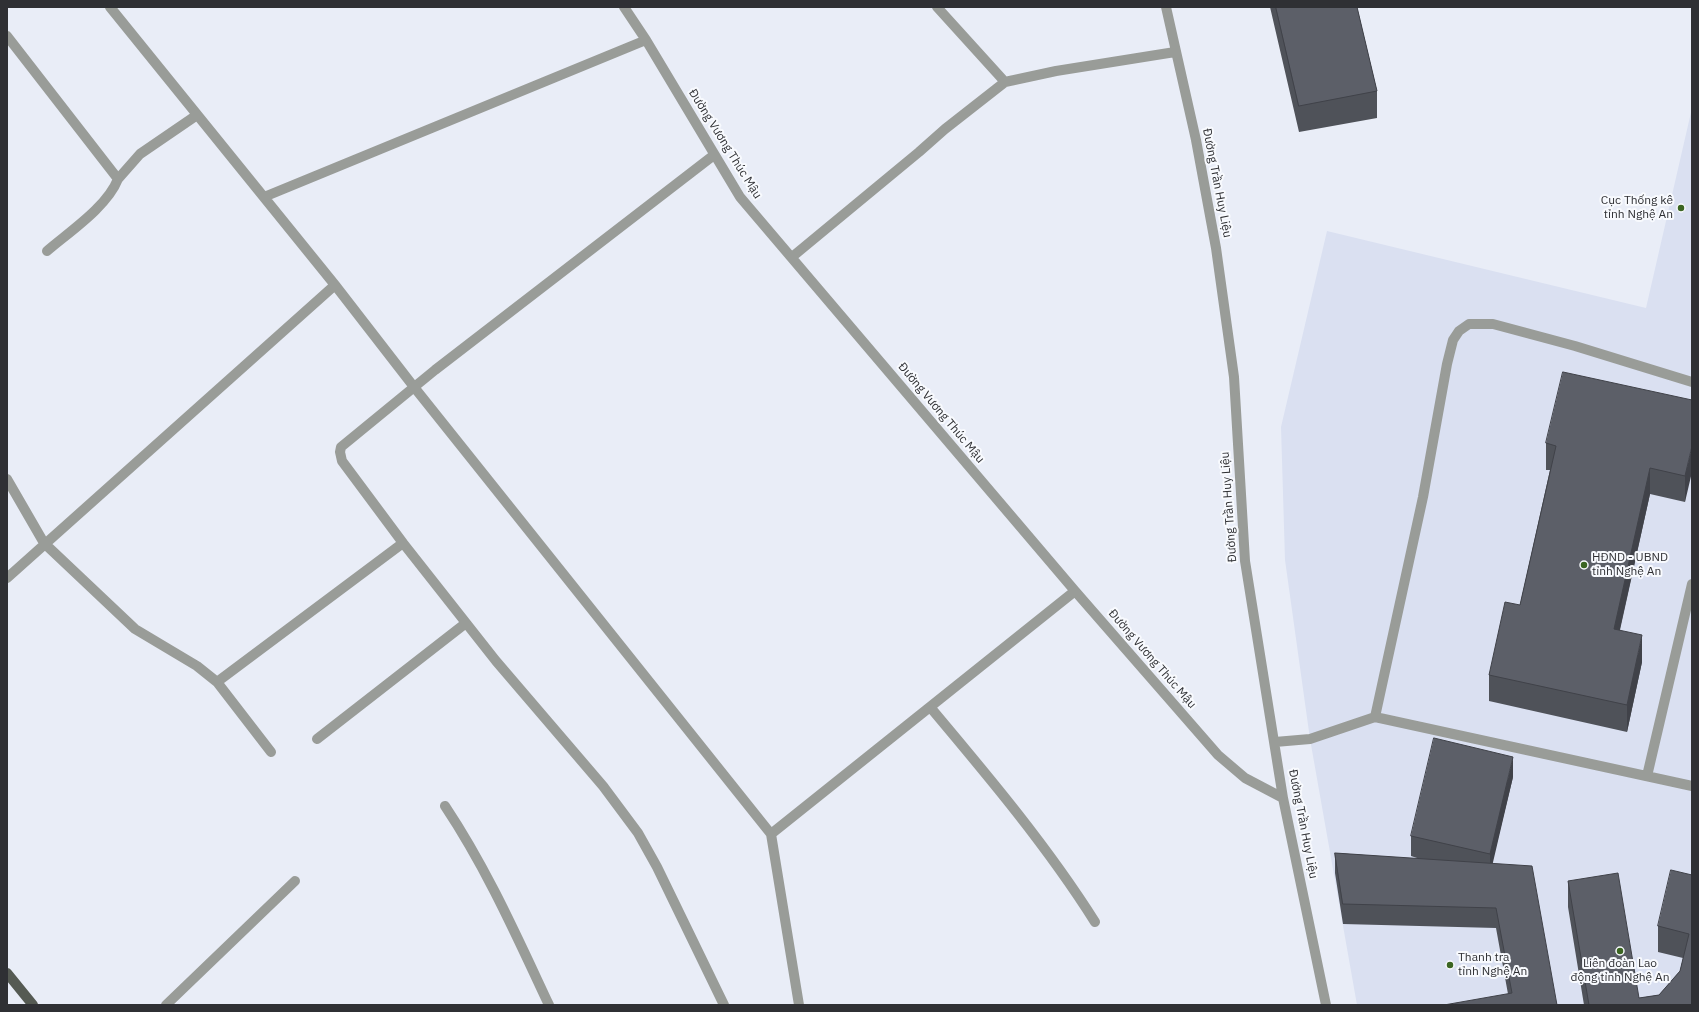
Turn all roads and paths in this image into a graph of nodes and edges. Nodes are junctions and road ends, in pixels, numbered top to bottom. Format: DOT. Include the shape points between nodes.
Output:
graph roads {
  1 [pos="110,7"];
  2 [pos="624,7"];
  3 [pos="938,7"];
  4 [pos="1166,7"];
  5 [pos="7,36"];
  6 [pos="646,40"];
  7 [pos="1175,52"];
  8 [pos="1004,82"];
  9 [pos="197,115"];
  10 [pos="714,155"];
  11 [pos="118,179"];
  12 [pos="264,197"];
  13 [pos="47,251"];
  14 [pos="792,257"];
  15 [pos="335,285"];
  16 [pos="1692,382"];
  17 [pos="414,387"];
  18 [pos="7,479"];
  19 [pos="403,542"];
  20 [pos="44,543"];
  21 [pos="7,578"];
  22 [pos="1692,584"];
  23 [pos="1075,591"];
  24 [pos="466,623"];
  25 [pos="217,682"];
  26 [pos="930,707"];
  27 [pos="1375,717"];
  28 [pos="317,739"];
  29 [pos="1275,742"];
  30 [pos="270,752"];
  31 [pos="1648,776"];
  32 [pos="1692,786"];
  33 [pos="1283,798"];
  34 [pos="445,806"];
  35 [pos="771,834"];
  36 [pos="295,881"];
  37 [pos="1095,922"];
  38 [pos="7,973"];
  39 [pos="33,1005"];
  40 [pos="166,1005"];
  41 [pos="549,1005"];
  42 [pos="724,1005"];
  43 [pos="799,1005"];
  44 [pos="1326,1005"];
  1 -- 9 [label="street"];
  2 -- 6 [label="street, Đường Vương Thúc Mậu"];
  3 -- 8 [label="street"];
  4 -- 7 [label="street, Đường Trần Huy Liệu"];
  5 -- 11 [label="street"];
  6 -- 10 [label="street, Đường Vương Thúc Mậu"];
  6 -- 12 [label="street"];
  7 -- 8 [label="street" via="1056,70"];
  7 -- 29 [label="street, Đường Trần Huy Liệu" via="1196,140 1220,278 1234,377 1245,561"];
  8 -- 14 [label="street" via="944,128 919,152"];
  9 -- 11 [label="street" via="140,154"];
  9 -- 12 [label="street"];
  10 -- 14 [label="street, Đường Vương Thúc Mậu" via="740,197"];
  10 -- 17 [label="street"];
  11 -- 13 [label="street" via="102,204"];
  12 -- 15 [label="street"];
  14 -- 23 [label="street, Đường Vương Thúc Mậu"];
  15 -- 17 [label="street"];
  15 -- 20 [label="street"];
  16 -- 27 [label="street" via="1576,346 1493,324 1469,324 1459,331 1453,340 1447,364 1422,497"];
  17 -- 19 [label="street" via="341,447 340,452 342,461"];
  17 -- 35 [label="street"];
  18 -- 20 [label="street"];
  19 -- 24 [label="street"];
  19 -- 25 [label="street"];
  20 -- 21 [label="street"];
  20 -- 25 [label="street" via="135,628 197,666"];
  22 -- 31 [label="street"];
  23 -- 26 [label="street"];
  23 -- 33 [label="street, Đường Vương Thúc Mậu" via="1218,755 1245,778"];
  24 -- 28 [label="street"];
  24 -- 42 [label="street" via="603,786 638,833"];
  25 -- 30 [label="street"];
  26 -- 35 [label="street"];
  26 -- 37 [label="street" via="1038,840"];
  27 -- 29 [label="street" via="1310,739"];
  27 -- 31 [label="street"];
  29 -- 33 [label="street, Đường Trần Huy Liệu"];
  31 -- 32 [label="street"];
  33 -- 44 [label="street, Đường Trần Huy Liệu"];
  34 -- 41 [label="street" via="467,839 490,882"];
  35 -- 43 [label="street"];
  36 -- 40 [label="street"];
  38 -- 39 [label="main road"];
}
